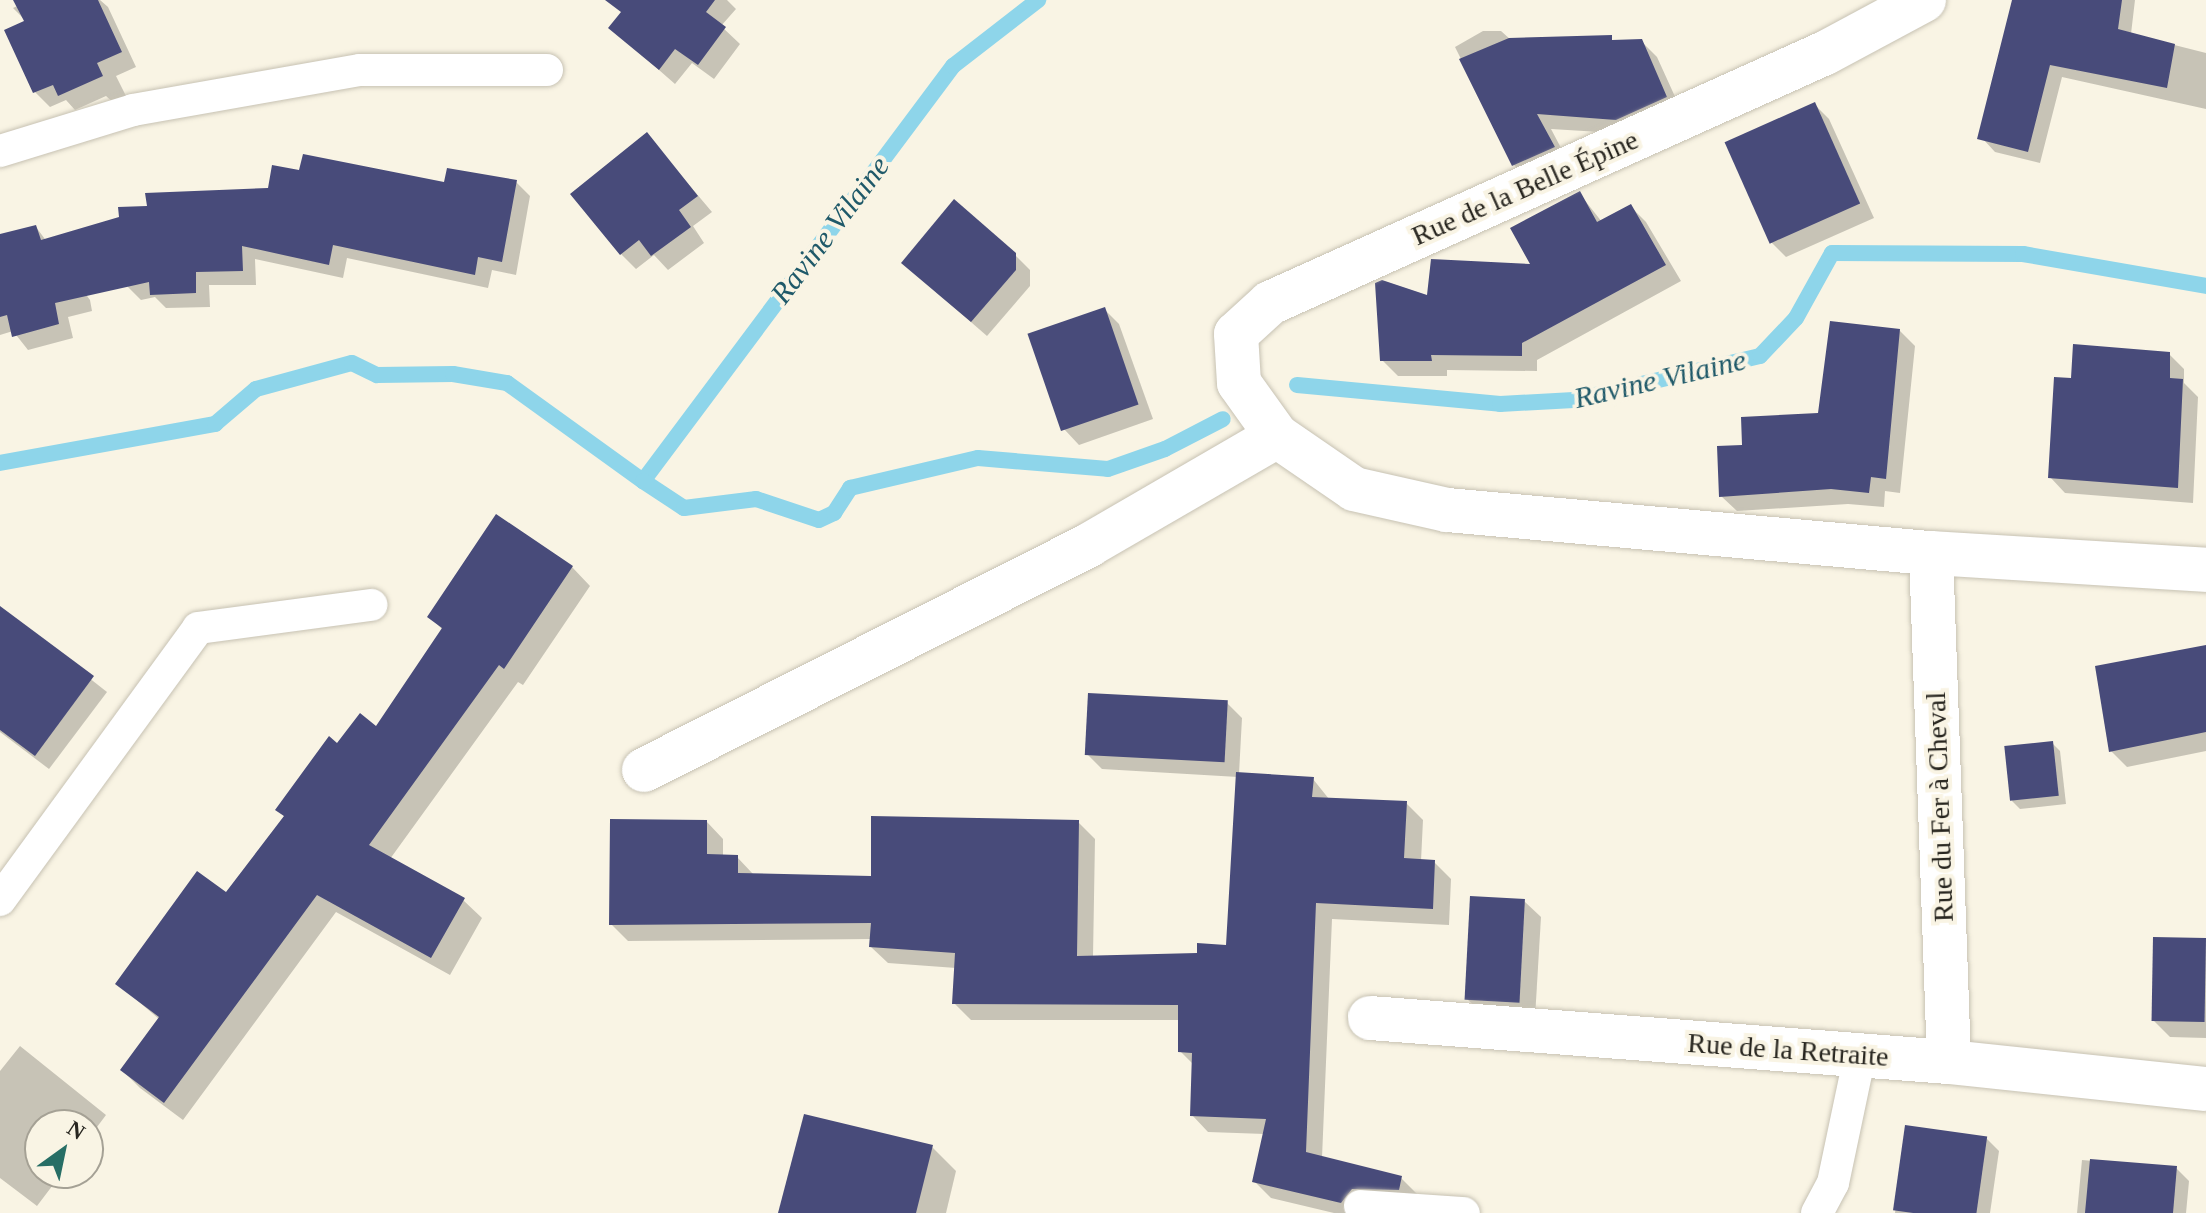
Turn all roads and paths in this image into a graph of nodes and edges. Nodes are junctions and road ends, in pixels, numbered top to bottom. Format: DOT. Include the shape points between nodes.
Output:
graph roads {
  1 [pos="1924,0"];
  2 [pos="547,70"];
  3 [pos="0,151"];
  4 [pos="1277,436"];
  5 [pos="1931,553"];
  6 [pos="2206,570"];
  7 [pos="371,605"];
  8 [pos="644,770"];
  9 [pos="0,900"];
  10 [pos="1370,1018"];
  11 [pos="1860,1055"];
  12 [pos="1949,1062"];
  13 [pos="2206,1089"];
  14 [pos="1360,1206"];
  15 [pos="1464,1213"];
  16 [pos="1817,1213"];
  1 -- 4 [label="street, Rue de la Belle Épine" via="1825,53 1270,303 1236,334 1239,383"];
  2 -- 3 [label="lane" via="360,70 133,110"];
  4 -- 5 [label="street" via="1354,489 1447,510"];
  4 -- 8 [label="street" via="1089,545"];
  5 -- 6 [label="street"];
  5 -- 12 [label="street, Rue du Fer à Cheval"];
  7 -- 9 [label="lane" via="198,628"];
  10 -- 11 [label="street, Rue de la Retraite"];
  11 -- 12 [label="street, Rue de la Retraite"];
  11 -- 16 [label="lane" via="1833,1183"];
  12 -- 13 [label="street, Rue de la Retraite"];
  14 -- 15 [label="lane"];
}
